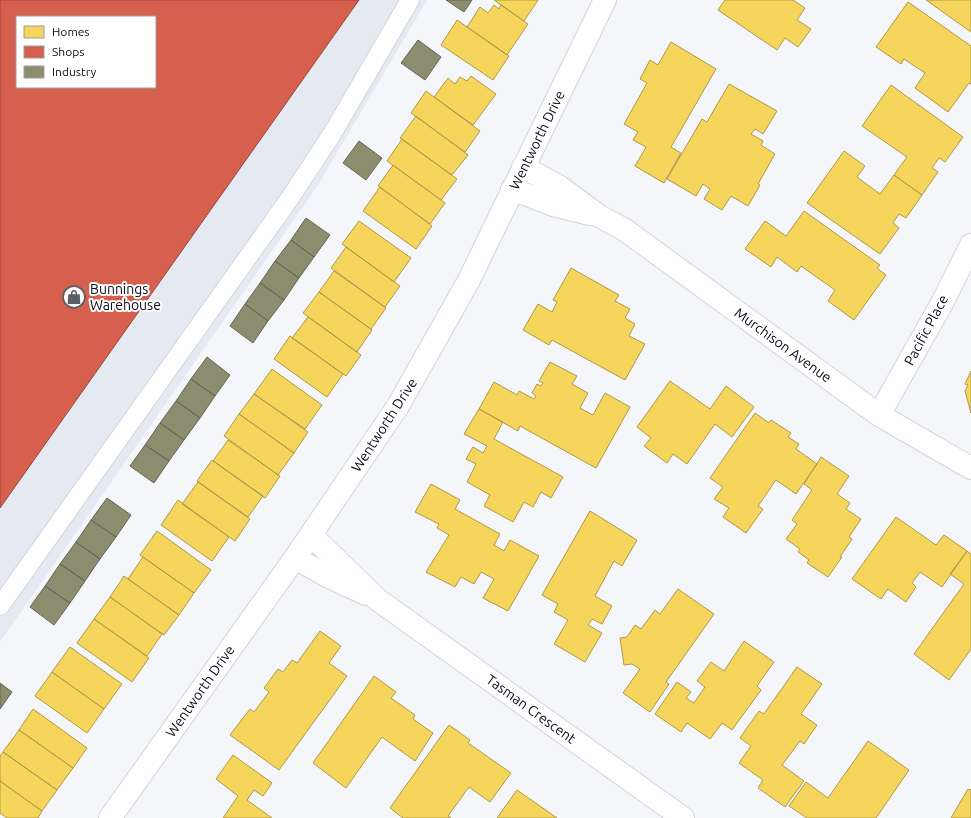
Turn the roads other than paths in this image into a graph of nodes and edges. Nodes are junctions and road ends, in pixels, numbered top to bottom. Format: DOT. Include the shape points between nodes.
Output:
graph roads {
  1 [pos="410,0"];
  2 [pos="605,0"];
  3 [pos="523,167"];
  4 [pos="512,189"];
  5 [pos="599,216"];
  6 [pos="971,244"];
  7 [pos="880,415"];
  8 [pos="971,468"];
  9 [pos="311,535"];
  10 [pos="295,558"];
  11 [pos="378,600"];
  12 [pos="0,606"];
  13 [pos="110,818"];
  14 [pos="684,818"];
  1 -- 12 [label="lane" via="332,134 290,198"];
  2 -- 3 [label="street, Wentworth Drive"];
  3 -- 4 [label="street, Wentworth Drive"];
  3 -- 5 [label="street, Murchison Avenue" via="560,187"];
  4 -- 5 [label="street, Murchison Avenue" via="553,205"];
  4 -- 9 [label="street, Wentworth Drive" via="469,280 398,406"];
  5 -- 7 [label="street, Murchison Avenue" via="646,246"];
  6 -- 7 [label="street, Pacific Place" via="942,303"];
  7 -- 8 [label="street, Murchison Avenue"];
  9 -- 10 [label="street, Wentworth Drive"];
  9 -- 11 [label="street, Tasman Crescent"];
  10 -- 11 [label="street, Tasman Crescent"];
  10 -- 13 [label="street, Wentworth Drive"];
  11 -- 14 [label="street, Tasman Crescent"];
}
